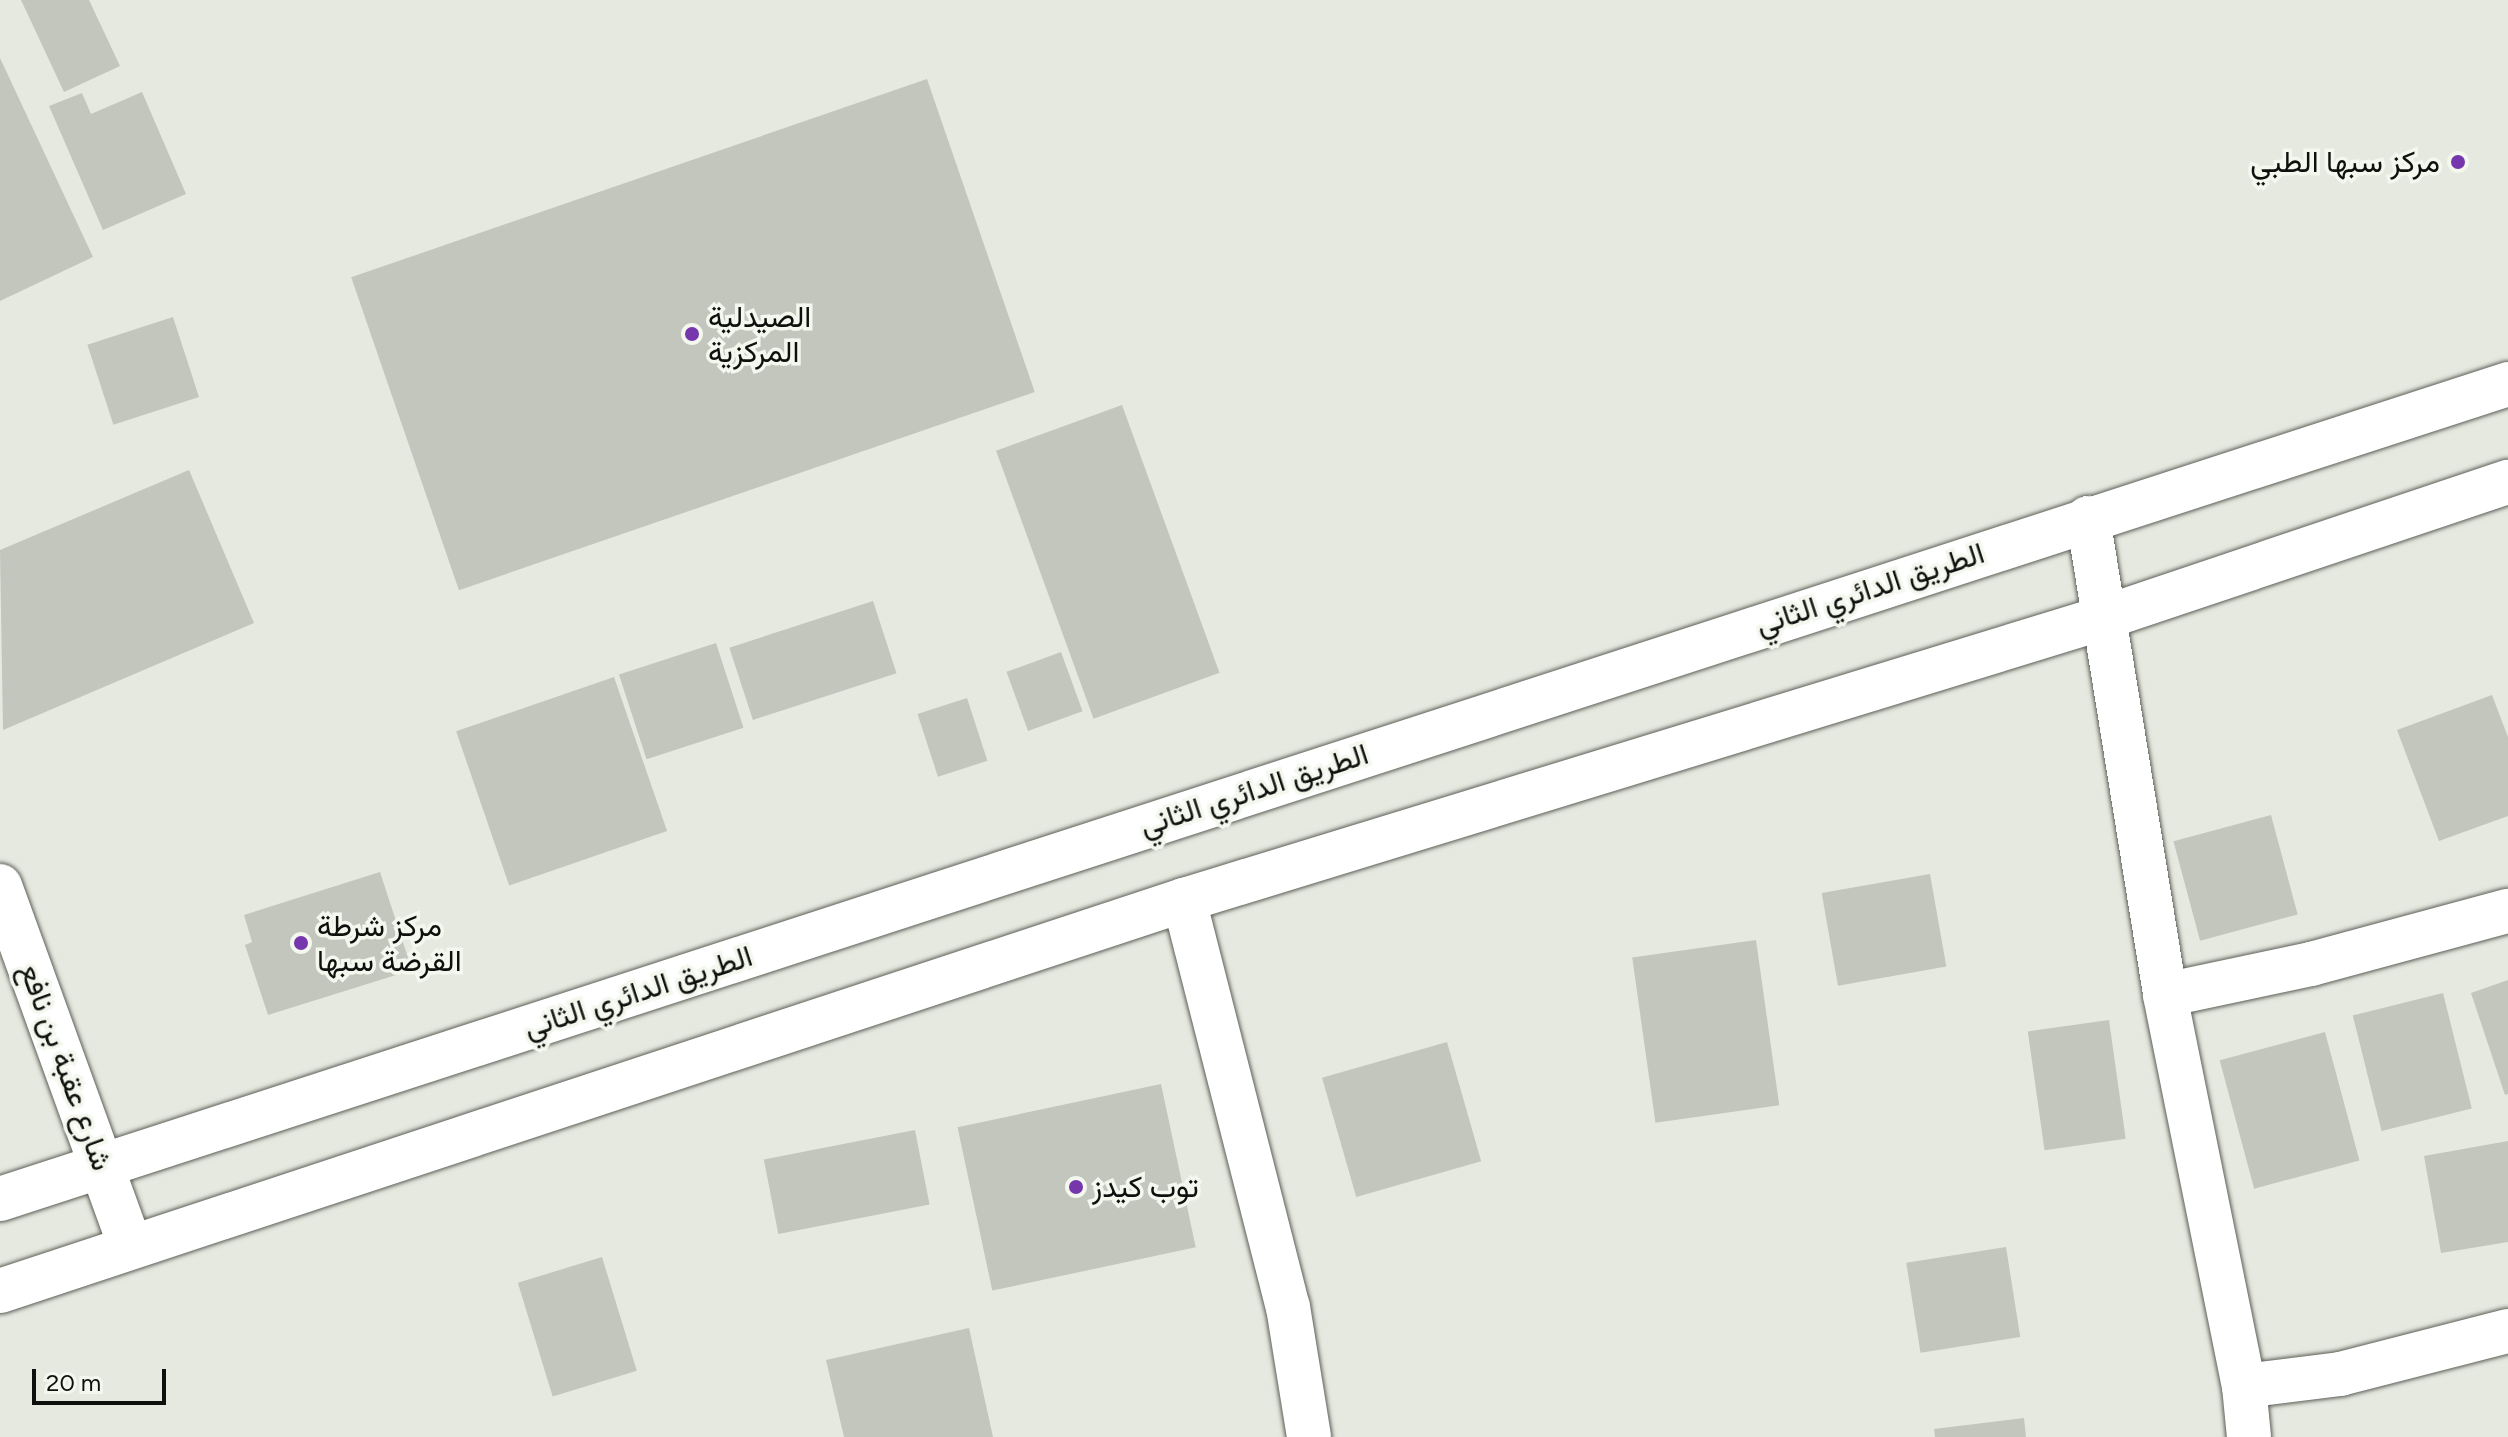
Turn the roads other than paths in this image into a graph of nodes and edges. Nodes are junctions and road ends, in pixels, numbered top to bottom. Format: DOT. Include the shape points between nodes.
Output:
graph roads {
  1 [pos="2508,384"];
  2 [pos="2508,482"];
  3 [pos="2088,518"];
  4 [pos="2103,618"];
  5 [pos="0,886"];
  6 [pos="1184,900"];
  7 [pos="2508,911"];
  8 [pos="15,971"];
  9 [pos="2165,995"];
  10 [pos="103,1166"];
  11 [pos="0,1199"];
  12 [pos="131,1247"];
  13 [pos="0,1291"];
  14 [pos="2508,1331"];
  15 [pos="2244,1386"];
  16 [pos="1309,1437"];
  17 [pos="2249,1437"];
  1 -- 3 [label="main road, الطريق الدائري الثاني"];
  2 -- 4 [label="main road"];
  3 -- 4 [label="main road"];
  3 -- 10 [label="main road, الطريق الدائري الثاني"];
  4 -- 6 [label="main road"];
  4 -- 9 [label="main road"];
  5 -- 8 [label="main road, شارع عقبة بن نافع"];
  6 -- 12 [label="main road"];
  6 -- 16 [label="main road" via="1288,1307"];
  7 -- 9 [label="main road" via="2311,964"];
  8 -- 10 [label="main road, شارع عقبة بن نافع"];
  9 -- 15 [label="main road"];
  10 -- 11 [label="main road, الطريق الدائري الثاني"];
  10 -- 12 [label="main road, شارع عقبة بن نافع"];
  12 -- 13 [label="main road"];
  14 -- 15 [label="main road" via="2340,1374"];
  15 -- 17 [label="main road"];
}
